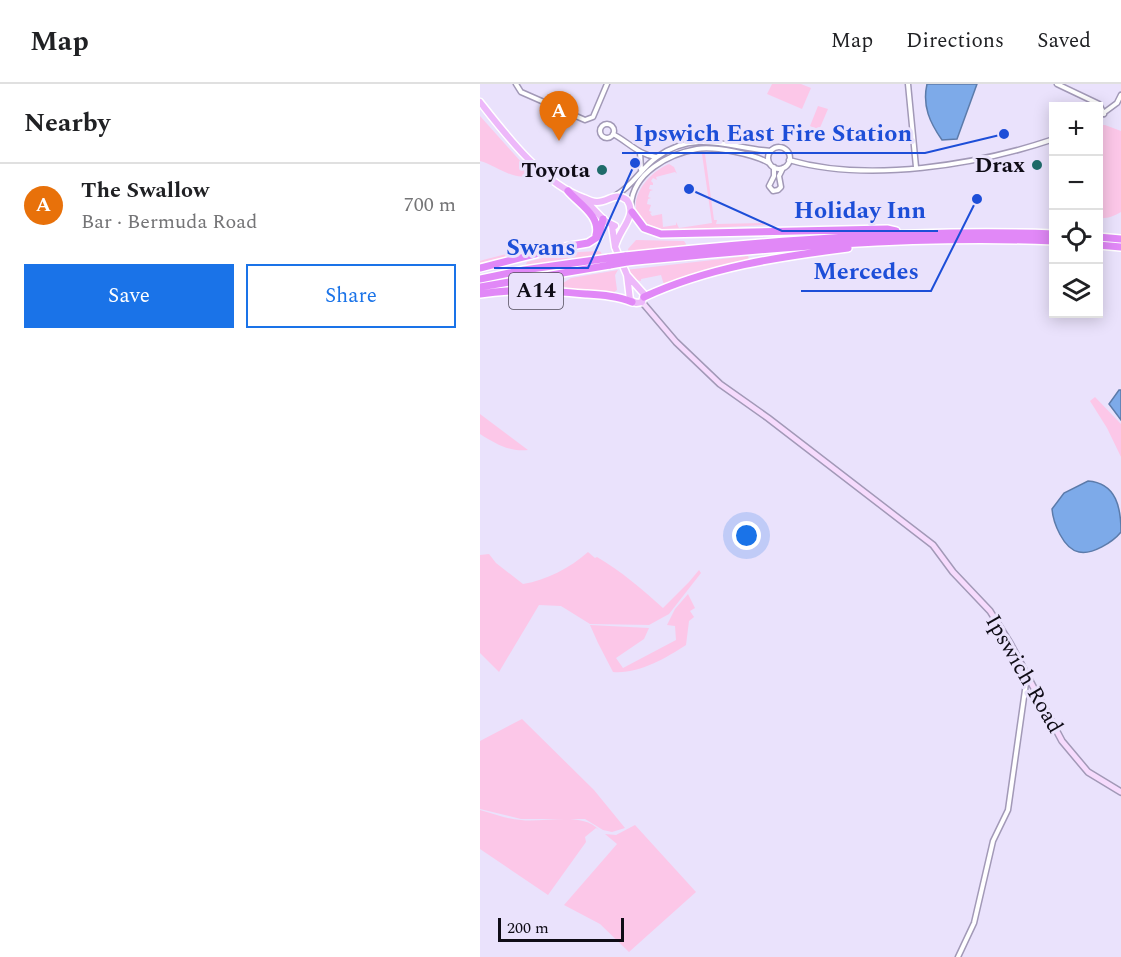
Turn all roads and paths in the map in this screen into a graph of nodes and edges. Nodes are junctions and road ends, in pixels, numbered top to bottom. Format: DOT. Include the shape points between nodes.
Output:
graph roads {
  1 [pos="516,84"];
  2 [pos="607,84"];
  3 [pos="908,84"];
  4 [pos="1056,84"];
  5 [pos="1121,95"];
  6 [pos="480,102"];
  7 [pos="1119,104"];
  8 [pos="1104,114"];
  9 [pos="613,134"];
  10 [pos="1049,140"];
  11 [pos="771,151"];
  12 [pos="640,152"];
  13 [pos="657,157"];
  14 [pos="789,160"];
  15 [pos="769,162"];
  16 [pos="774,167"];
  17 [pos="916,167"];
  18 [pos="784,168"];
  19 [pos="641,171"];
  20 [pos="568,191"];
  21 [pos="615,196"];
  22 [pos="582,198"];
  23 [pos="607,199"];
  24 [pos="631,209"];
  25 [pos="602,218"];
  26 [pos="624,224"];
  27 [pos="612,226"];
  28 [pos="910,233"];
  29 [pos="1049,234"];
  30 [pos="1103,237"];
  31 [pos="1121,239"];
  32 [pos="594,240"];
  33 [pos="1049,241"];
  34 [pos="876,242"];
  35 [pos="1103,246"];
  36 [pos="615,247"];
  37 [pos="1121,247"];
  38 [pos="626,259"];
  39 [pos="609,261"];
  40 [pos="480,268"];
  41 [pos="627,275"];
  42 [pos="480,279"];
  43 [pos="480,287"];
  44 [pos="480,294"];
  45 [pos="643,299"];
  46 [pos="632,302"];
  47 [pos="1027,676"];
  48 [pos="1121,792"];
  49 [pos="958,957"];
  1 -- 2 [label="street" via="521,92 585,120 593,117"];
  3 -- 17 [label="street"];
  4 -- 8 [label="street" via="1099,104"];
  5 -- 7 [label="street"];
  6 -- 20 [label="main road" via="508,137"];
  7 -- 8 [label="street"];
  9 -- 12 [label="street"];
  10 -- 17 [label="street" via="969,161"];
  11 -- 13 [label="street" via="702,141 669,149"];
  11 -- 14 [label="street" via="784,149"];
  11 -- 15 [label="street"];
  12 -- 13 [label="street"];
  12 -- 19 [label="street"];
  13 -- 19 [label="street"];
  14 -- 17 [label="street" via="848,170"];
  14 -- 18 [label="street"];
  15 -- 16 [label="street"];
  15 -- 24 [label="street" via="721,150 697,149 669,158 651,169 634,189"];
  16 -- 18 [label="street"];
  16 -- 18 [label="street" via="769,183 773,191 781,187 779,176"];
  19 -- 21 [label="street"];
  20 -- 22 [label="main road"];
  20 -- 32 [label="highway" via="595,220"];
  21 -- 23 [label="main road"];
  21 -- 24 [label="main road" via="625,198"];
  22 -- 23 [label="main road" via="596,202"];
  22 -- 25 [label="main road"];
  23 -- 25 [label="main road" via="601,207"];
  24 -- 26 [label="main road"];
  24 -- 28 [label="highway, A14" via="644,228 661,234 887,229"];
  25 -- 27 [label="main road"];
  25 -- 32 [label="highway" via="601,232"];
  26 -- 27 [label="main road"];
  26 -- 36 [label="main road"];
  27 -- 36 [label="main road"];
  28 -- 29 [label="highway, A14"];
  28 -- 38 [label="highway, A14" via="832,237"];
  30 -- 31 [label="highway"];
  32 -- 40 [label="highway, A14"];
  33 -- 34 [label="highway, A14"];
  34 -- 38 [label="highway, A14"];
  34 -- 45 [label="highway, A14" via="750,262 679,282"];
  35 -- 37 [label="highway"];
  36 -- 41 [label="main road"];
  38 -- 39 [label="highway, A14, bridge"];
  39 -- 42 [label="highway, A14"];
  39 -- 43 [label="highway, A14"];
  41 -- 45 [label="main road" via="641,290"];
  41 -- 46 [label="main road"];
  44 -- 46 [label="highway, A14" via="557,291"];
  45 -- 46 [label="main road"];
  45 -- 47 [label="street, Ipswich Road" via="693,361 720,384 933,545 990,611"];
  47 -- 48 [label="street, Ipswich Road" via="1062,741 1088,772"];
  47 -- 49 [label="street" via="1008,810 993,841 974,923"];
}
